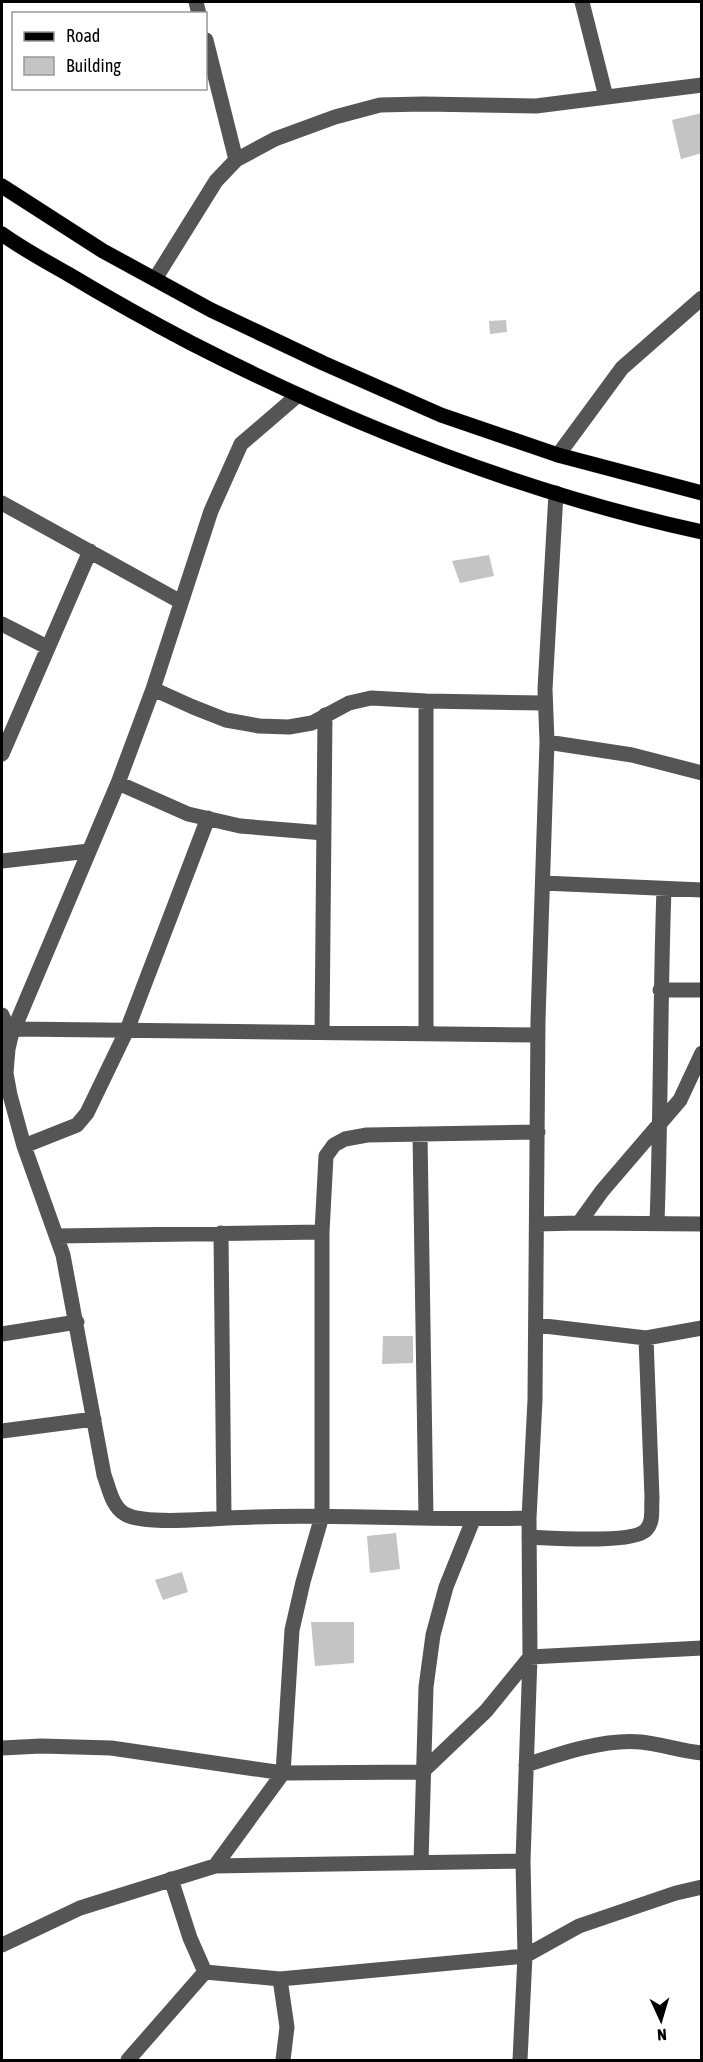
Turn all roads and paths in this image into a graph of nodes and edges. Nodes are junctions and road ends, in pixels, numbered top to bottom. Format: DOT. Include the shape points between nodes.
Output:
graph roads {
  1 [pos="582,2"];
  2 [pos="207,44"];
  3 [pos="702,85"];
  4 [pos="606,97"];
  5 [pos="236,160"];
  6 [pos="2,186"];
  7 [pos="2,234"];
  8 [pos="155,279"];
  9 [pos="702,298"];
  10 [pos="298,395"];
  11 [pos="558,455"];
  12 [pos="556,493"];
  13 [pos="702,493"];
  14 [pos="2,503"];
  15 [pos="702,532"];
  16 [pos="90,551"];
  17 [pos="181,602"];
  18 [pos="2,624"];
  19 [pos="48,647"];
  20 [pos="153,689"];
  21 [pos="426,701"];
  22 [pos="545,702"];
  23 [pos="325,715"];
  24 [pos="547,741"];
  25 [pos="3,744"];
  26 [pos="702,773"];
  27 [pos="118,783"];
  28 [pos="208,818"];
  29 [pos="324,833"];
  30 [pos="89,851"];
  31 [pos="2,861"];
  32 [pos="543,883"];
  33 [pos="664,889"];
  34 [pos="702,890"];
  35 [pos="660,990"];
  36 [pos="702,990"];
  37 [pos="2,1015"];
  38 [pos="127,1030"];
  39 [pos="322,1033"];
  40 [pos="426,1034"];
  41 [pos="538,1035"];
  42 [pos="9,1041"];
  43 [pos="702,1053"];
  44 [pos="685,1089"];
  45 [pos="702,1089"];
  46 [pos="661,1122"];
  47 [pos="538,1132"];
  48 [pos="420,1134"];
  49 [pos="24,1146"];
  50 [pos="579,1223"];
  51 [pos="657,1223"];
  52 [pos="537,1224"];
  53 [pos="702,1224"];
  54 [pos="322,1232"];
  55 [pos="221,1233"];
  56 [pos="57,1236"];
  57 [pos="77,1322"];
  58 [pos="536,1325"];
  59 [pos="702,1328"];
  60 [pos="2,1334"];
  61 [pos="646,1338"];
  62 [pos="94,1419"];
  63 [pos="2,1431"];
  64 [pos="322,1516"];
  65 [pos="224,1518"];
  66 [pos="426,1518"];
  67 [pos="529,1518"];
  68 [pos="472,1520"];
  69 [pos="530,1537"];
  70 [pos="702,1648"];
  71 [pos="530,1657"];
  72 [pos="2,1748"];
  73 [pos="702,1753"];
  74 [pos="526,1765"];
  75 [pos="422,1772"];
  76 [pos="284,1773"];
  77 [pos="523,1861"];
  78 [pos="421,1862"];
  79 [pos="215,1866"];
  80 [pos="171,1879"];
  81 [pos="702,1887"];
  82 [pos="2,1945"];
  83 [pos="525,1956"];
  84 [pos="205,1972"];
  85 [pos="280,1979"];
  86 [pos="128,2061"];
  87 [pos="283,2061"];
  88 [pos="520,2061"];
  1 -- 4 [label="street"];
  2 -- 5 [label="street"];
  3 -- 4 [label="street"];
  4 -- 5 [label="street" via="536,106 380,105 275,139"];
  5 -- 8 [label="street" via="216,181"];
  6 -- 8 [label="main road" via="103,251"];
  7 -- 10 [label="main road" via="139,316"];
  8 -- 11 [label="main road" via="211,310 441,415"];
  9 -- 11 [label="street" via="622,368"];
  10 -- 12 [label="main road" via="480,470"];
  10 -- 17 [label="street" via="241,444 211,511"];
  11 -- 13 [label="main road"];
  12 -- 15 [label="main road" via="641,519"];
  12 -- 22 [label="street"];
  14 -- 16 [label="street"];
  16 -- 17 [label="street"];
  16 -- 19 [label="street"];
  17 -- 20 [label="street"];
  18 -- 19 [label="street"];
  19 -- 25 [label="street"];
  20 -- 23 [label="street" via="226,720 259,726 289,727 312,723"];
  20 -- 27 [label="street"];
  21 -- 22 [label="street"];
  21 -- 23 [label="street" via="371,698"];
  21 -- 40 [label="street"];
  22 -- 24 [label="street"];
  23 -- 29 [label="street"];
  24 -- 26 [label="street" via="632,755"];
  24 -- 32 [label="street"];
  27 -- 28 [label="street" via="188,814"];
  27 -- 30 [label="street"];
  28 -- 29 [label="street" via="240,826"];
  28 -- 38 [label="street"];
  29 -- 39 [label="street"];
  30 -- 31 [label="street"];
  30 -- 42 [label="street"];
  32 -- 33 [label="street"];
  32 -- 41 [label="street"];
  33 -- 34 [label="street"];
  33 -- 35 [label="street"];
  35 -- 36 [label="street"];
  35 -- 46 [label="street"];
  37 -- 42 [label="street"];
  38 -- 39 [label="street"];
  38 -- 42 [label="street"];
  38 -- 49 [label="street" via="87,1113 77,1125"];
  39 -- 40 [label="street"];
  40 -- 41 [label="street"];
  41 -- 47 [label="street"];
  42 -- 49 [label="street" via="6,1072"];
  43 -- 44 [label="street"];
  44 -- 45 [label="street"];
  44 -- 46 [label="street"];
  46 -- 50 [label="street"];
  46 -- 51 [label="street"];
  47 -- 48 [label="street"];
  47 -- 52 [label="street"];
  48 -- 54 [label="street" via="367,1135 334,1145 326,1156"];
  48 -- 66 [label="street"];
  49 -- 56 [label="street"];
  50 -- 51 [label="street"];
  50 -- 52 [label="street"];
  51 -- 53 [label="street"];
  52 -- 58 [label="street"];
  54 -- 55 [label="street"];
  54 -- 64 [label="street"];
  55 -- 56 [label="street"];
  55 -- 65 [label="street"];
  56 -- 57 [label="street"];
  57 -- 60 [label="street"];
  57 -- 62 [label="street"];
  58 -- 61 [label="street"];
  58 -- 67 [label="street"];
  59 -- 61 [label="street"];
  61 -- 69 [label="street" via="652,1498 648,1528 627,1537"];
  62 -- 63 [label="street"];
  62 -- 65 [label="street" via="104,1475 113,1501 126,1515 174,1521"];
  64 -- 65 [label="street"];
  64 -- 66 [label="street"];
  64 -- 76 [label="street" via="292,1629"];
  66 -- 68 [label="street"];
  67 -- 68 [label="street"];
  67 -- 69 [label="street"];
  68 -- 75 [label="street" via="446,1587 433,1635"];
  69 -- 71 [label="street"];
  70 -- 71 [label="street"];
  71 -- 74 [label="street"];
  71 -- 75 [label="street" via="486,1711"];
  72 -- 76 [label="street" via="111,1748"];
  73 -- 74 [label="street" via="640,1742 569,1751"];
  74 -- 77 [label="street"];
  75 -- 76 [label="street"];
  75 -- 78 [label="street"];
  76 -- 79 [label="street"];
  77 -- 78 [label="street"];
  77 -- 83 [label="street"];
  78 -- 79 [label="street"];
  79 -- 80 [label="street"];
  80 -- 82 [label="street" via="80,1908"];
  80 -- 84 [label="street"];
  81 -- 83 [label="street" via="579,1926"];
  83 -- 85 [label="street"];
  83 -- 88 [label="street"];
  84 -- 85 [label="street"];
  84 -- 86 [label="street"];
  85 -- 87 [label="street" via="286,2027"];
}
